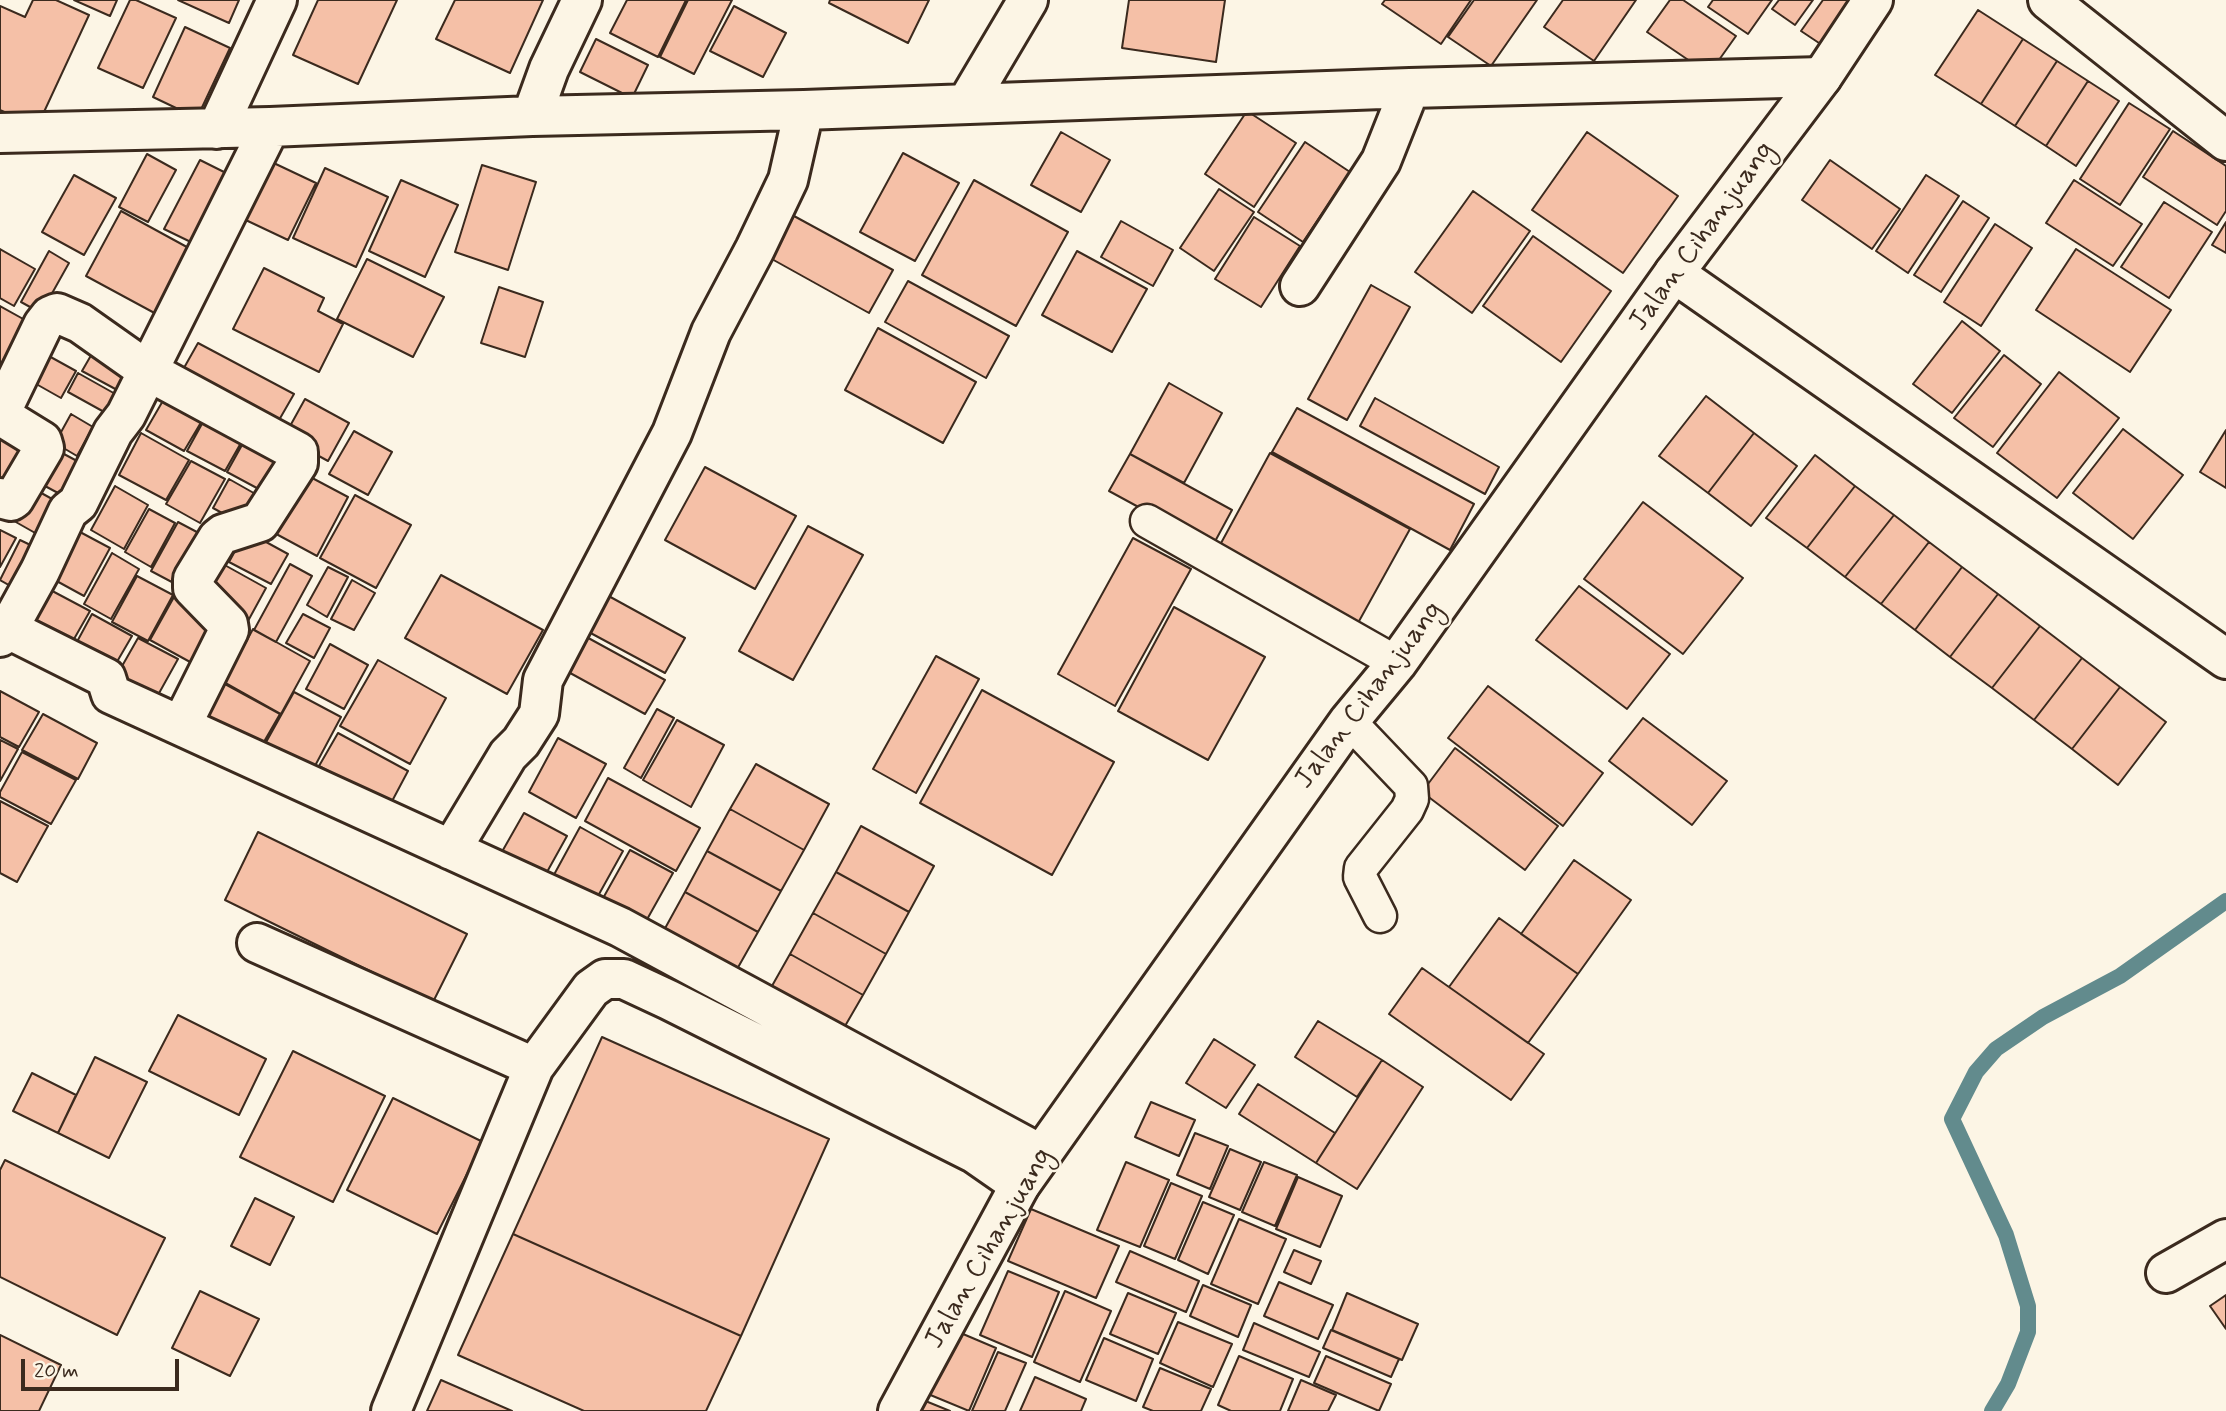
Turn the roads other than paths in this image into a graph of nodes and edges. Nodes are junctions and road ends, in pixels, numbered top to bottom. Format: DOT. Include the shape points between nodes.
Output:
graph roads {
  1 [pos="276,0"];
  2 [pos="582,0"];
  3 [pos="1028,0"];
  4 [pos="1873,0"];
  5 [pos="2048,0"];
  6 [pos="1822,77"];
  7 [pos="1410,88"];
  8 [pos="967,103"];
  9 [pos="804,110"];
  10 [pos="533,116"];
  11 [pos="270,127"];
  12 [pos="217,129"];
  13 [pos="0,133"];
  14 [pos="2226,141"];
  15 [pos="1674,273"];
  16 [pos="1300,286"];
  17 [pos="148,371"];
  18 [pos="0,498"];
  19 [pos="1147,521"];
  20 [pos="4,633"];
  21 [pos="2221,644"];
  22 [pos="1397,663"];
  23 [pos="1349,721"];
  24 [pos="181,726"];
  25 [pos="451,850"];
  26 [pos="1380,916"];
  27 [pos="257,943"];
  28 [pos="534,1067"];
  29 [pos="1042,1154"];
  30 [pos="1020,1185"];
  31 [pos="2226,1239"];
  32 [pos="2166,1273"];
  33 [pos="391,1411"];
  34 [pos="898,1411"];
  1 -- 12 [label="street"];
  2 -- 10 [label="street" via="549,69"];
  3 -- 8 [label="street"];
  4 -- 6 [label="street, Jalan Cihanjuang"];
  5 -- 14 [label="street"];
  6 -- 7 [label="street"];
  6 -- 15 [label="street, Jalan Cihanjuang"];
  7 -- 8 [label="street"];
  7 -- 16 [label="street" via="1381,161"];
  8 -- 9 [label="street"];
  9 -- 10 [label="street"];
  9 -- 25 [label="street" via="788,180 711,332 673,433 543,680 539,714"];
  10 -- 11 [label="street"];
  11 -- 12 [label="street"];
  11 -- 17 [label="street"];
  12 -- 13 [label="street"];
  15 -- 21 [label="street"];
  15 -- 22 [label="street, Jalan Cihanjuang"];
  17 -- 18 [label="street" via="80,323 57,313 50,316 2,410 3,417 42,440 44,448 14,499"];
  17 -- 20 [label="street"];
  17 -- 24 [label="street" via="298,452 300,458 260,522 218,538 193,579 194,588 229,630"];
  19 -- 22 [label="lane"];
  20 -- 24 [label="street" via="106,678 111,694"];
  22 -- 23 [label="street, Jalan Cihanjuang"];
  23 -- 26 [label="lane" via="1411,786 1407,810 1361,868 1360,877"];
  23 -- 29 [label="street, Jalan Cihanjuang"];
  24 -- 25 [label="street"];
  25 -- 29 [label="street" via="620,927"];
  27 -- 28 [label="street"];
  28 -- 30 [label="street" via="591,989 605,979 624,979 974,1153"];
  28 -- 33 [label="street"];
  29 -- 30 [label="street, Jalan Cihanjuang"];
  30 -- 34 [label="street, Jalan Cihanjuang"];
  31 -- 32 [label="street"];
}
